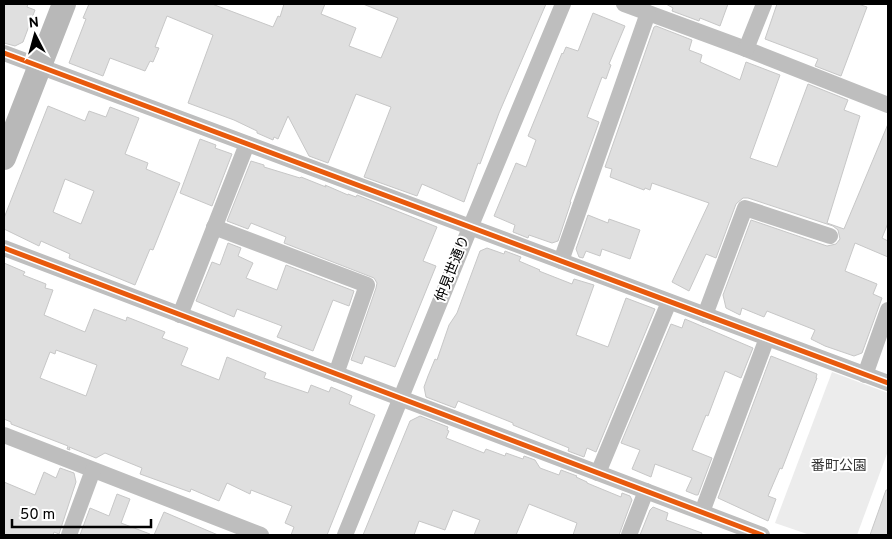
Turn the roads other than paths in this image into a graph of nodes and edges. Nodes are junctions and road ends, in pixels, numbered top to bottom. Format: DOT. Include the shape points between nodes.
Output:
graph roads {
  1 [pos="64,4"];
  2 [pos="563,4"];
  3 [pos="624,4"];
  4 [pos="764,4"];
  5 [pos="648,13"];
  6 [pos="746,49"];
  7 [pos="4,53"];
  8 [pos="39,66"];
  9 [pos="888,105"];
  10 [pos="247,144"];
  11 [pos="4,158"];
  12 [pos="214,227"];
  13 [pos="470,228"];
  14 [pos="830,236"];
  15 [pos="4,248"];
  16 [pos="561,262"];
  17 [pos="669,302"];
  18 [pos="888,310"];
  19 [pos="180,315"];
  20 [pos="705,315"];
  21 [pos="767,338"];
  22 [pos="336,374"];
  23 [pos="865,374"];
  24 [pos="888,383"];
  25 [pos="401,399"];
  26 [pos="4,436"];
  27 [pos="93,470"];
  28 [pos="598,473"];
  29 [pos="646,491"];
  30 [pos="702,512"];
  31 [pos="69,535"];
  32 [pos="260,535"];
  33 [pos="346,535"];
  34 [pos="629,535"];
  35 [pos="762,535"];
  1 -- 8 [label="street"];
  2 -- 13 [label="street, 仲見世通り"];
  3 -- 5 [label="street"];
  4 -- 6 [label="street"];
  5 -- 6 [label="street"];
  5 -- 16 [label="street"];
  6 -- 9 [label="street"];
  7 -- 8 [label="street"];
  8 -- 10 [label="street"];
  8 -- 11 [label="street"];
  10 -- 12 [label="street"];
  10 -- 13 [label="street"];
  12 -- 19 [label="street"];
  12 -- 22 [label="street" via="367,285"];
  13 -- 16 [label="street"];
  13 -- 25 [label="street, 仲見世通り"];
  14 -- 20 [label="street" via="745,208"];
  15 -- 19 [label="street"];
  16 -- 17 [label="street"];
  17 -- 20 [label="street"];
  17 -- 28 [label="street"];
  18 -- 23 [label="street"];
  19 -- 22 [label="street"];
  20 -- 21 [label="street"];
  21 -- 23 [label="street"];
  21 -- 30 [label="street"];
  22 -- 25 [label="street"];
  23 -- 24 [label="street"];
  25 -- 28 [label="street"];
  25 -- 33 [label="street, 仲見世通り"];
  26 -- 27 [label="street"];
  27 -- 31 [label="street"];
  27 -- 32 [label="street"];
  28 -- 29 [label="street"];
  29 -- 30 [label="street"];
  29 -- 34 [label="street"];
  30 -- 35 [label="street"];
}
